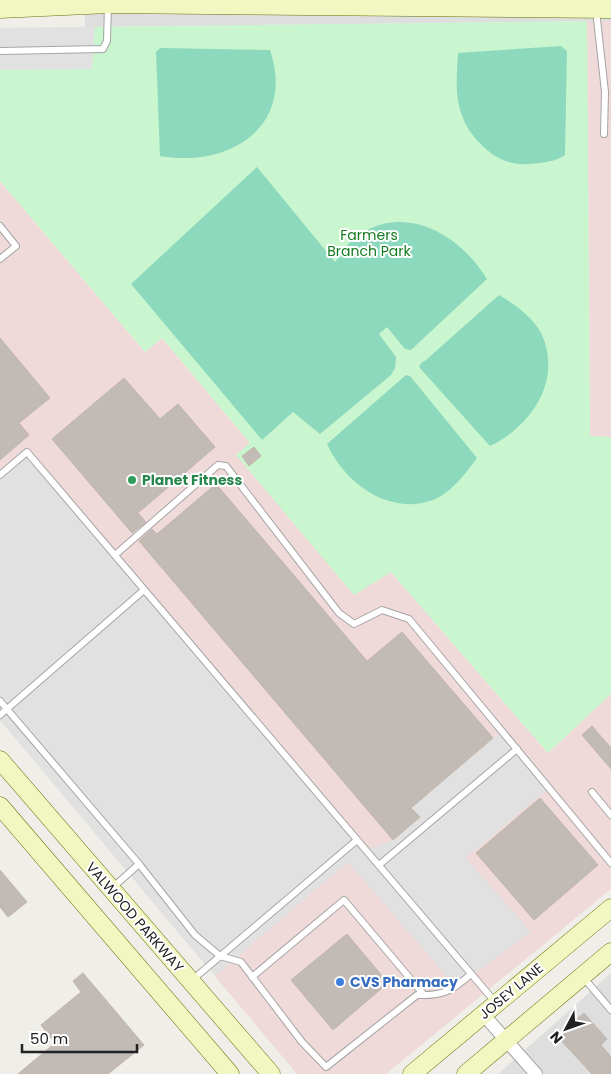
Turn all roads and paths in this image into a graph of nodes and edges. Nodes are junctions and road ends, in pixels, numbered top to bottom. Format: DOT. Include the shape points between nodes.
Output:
graph roads {
  1 [pos="98,3"];
  2 [pos="0,9"];
  3 [pos="603,9"];
  4 [pos="0,51"];
  5 [pos="604,134"];
  6 [pos="0,226"];
  7 [pos="0,259"];
  8 [pos="0,475"];
  9 [pos="115,555"];
  10 [pos="144,590"];
  11 [pos="0,701"];
  12 [pos="7,709"];
  13 [pos="0,715"];
  14 [pos="516,749"];
  15 [pos="0,760"];
  16 [pos="592,792"];
  17 [pos="0,806"];
  18 [pos="611,815"];
  19 [pos="357,840"];
  20 [pos="139,864"];
  21 [pos="611,864"];
  22 [pos="379,866"];
  23 [pos="110,889"];
  24 [pos="611,908"];
  25 [pos="88,909"];
  26 [pos="611,952"];
  27 [pos="220,956"];
  28 [pos="471,974"];
  29 [pos="583,976"];
  30 [pos="252,978"];
  31 [pos="190,982"];
  32 [pos="424,995"];
  33 [pos="490,1008"];
  34 [pos="611,1010"];
  35 [pos="506,1040"];
  36 [pos="230,1074"];
  37 [pos="270,1074"];
  38 [pos="412,1074"];
  39 [pos="466,1074"];
  40 [pos="536,1074"];
  1 -- 2 [label="main road"];
  1 -- 3 [label="main road"];
  1 -- 4 [label="lane" via="107,41 103,49"];
  3 -- 5 [label="lane"];
  6 -- 7 [label="lane" via="16,246"];
  8 -- 9 [label="lane" via="28,452"];
  9 -- 10 [label="lane"];
  9 -- 14 [label="lane" via="218,465 226,466 339,613 354,624 382,610 409,619"];
  10 -- 12 [label="lane"];
  10 -- 19 [label="lane"];
  11 -- 12 [label="lane"];
  12 -- 13 [label="lane"];
  12 -- 20 [label="lane"];
  14 -- 21 [label="lane"];
  14 -- 22 [label="lane"];
  15 -- 23 [label="main road, VALWOOD PARKWAY"];
  16 -- 18 [label="lane"];
  17 -- 25 [label="main road"];
  19 -- 22 [label="lane"];
  19 -- 27 [label="lane"];
  20 -- 23 [label="lane"];
  20 -- 27 [label="lane" via="195,935"];
  22 -- 28 [label="lane"];
  23 -- 25 [label="main road"];
  23 -- 31 [label="main road, VALWOOD PARKWAY"];
  24 -- 33 [label="main road, JOSEY LANE"];
  25 -- 36 [label="main road"];
  26 -- 29 [label="main road"];
  27 -- 30 [label="lane" via="241,962"];
  27 -- 31 [label="lane"];
  28 -- 32 [label="lane" via="456,987 435,996"];
  28 -- 33 [label="lane"];
  29 -- 34 [label="lane"];
  29 -- 35 [label="main road"];
  30 -- 32 [label="lane" via="326,1067 417,995"];
  30 -- 32 [label="lane" via="344,900"];
  31 -- 37 [label="main road, VALWOOD PARKWAY"];
  33 -- 35 [label="street"];
  33 -- 38 [label="main road, JOSEY LANE"];
  35 -- 39 [label="main road"];
  35 -- 40 [label="street"];
}
